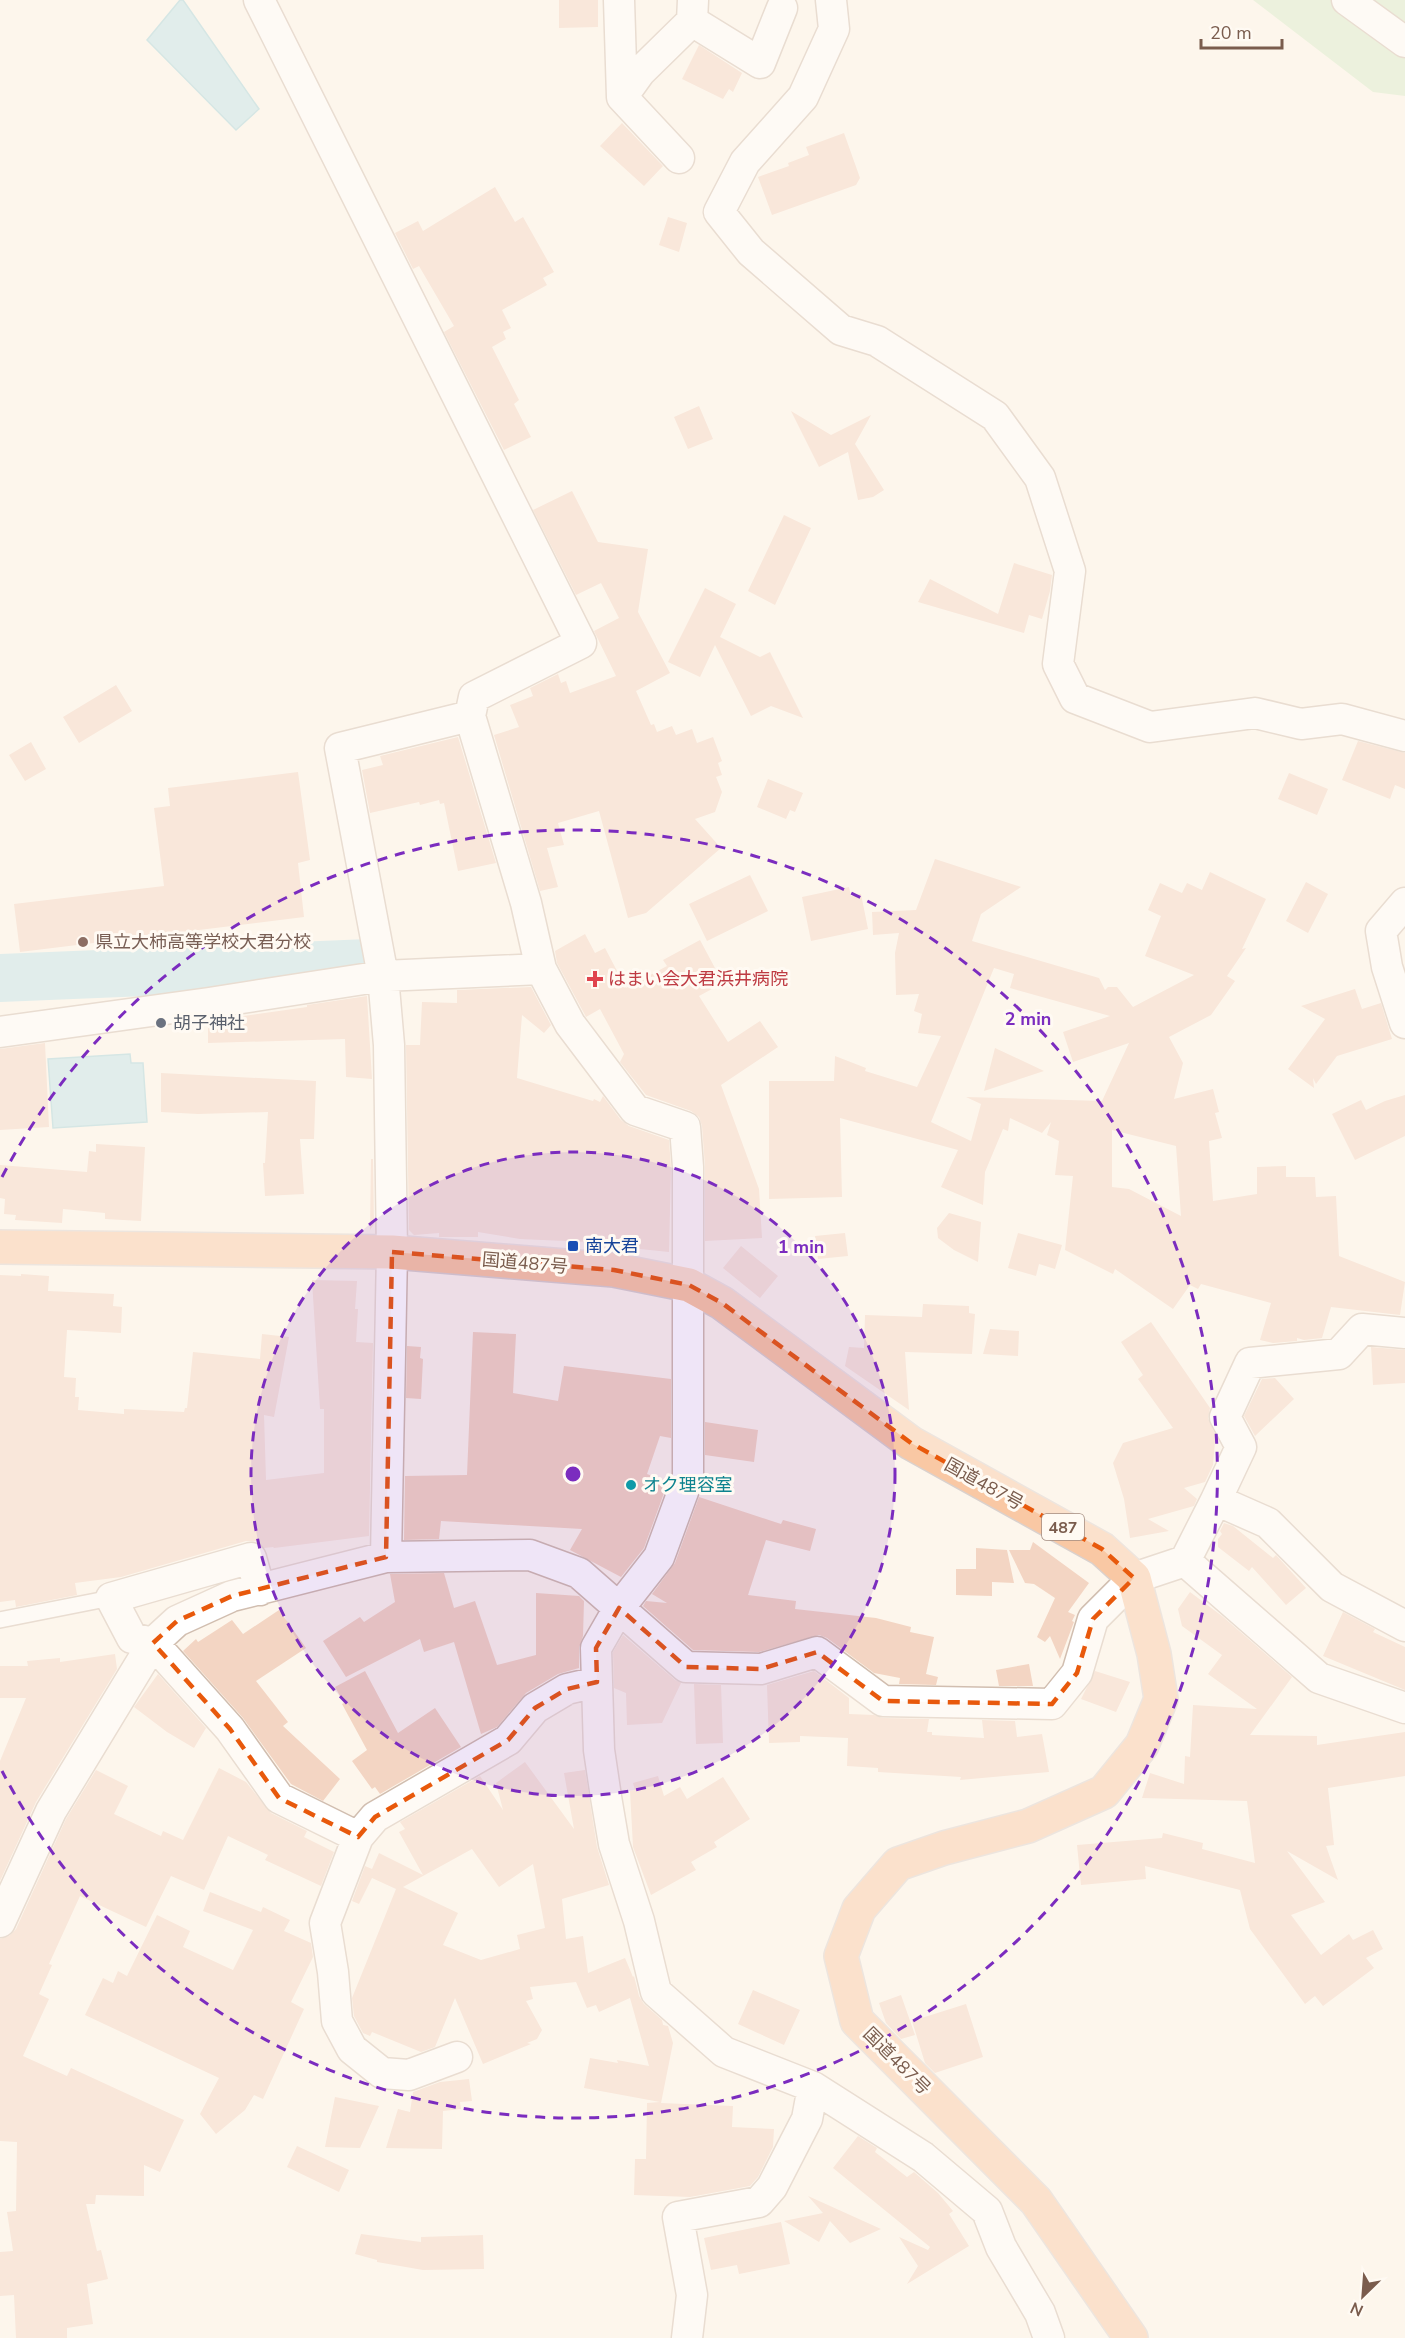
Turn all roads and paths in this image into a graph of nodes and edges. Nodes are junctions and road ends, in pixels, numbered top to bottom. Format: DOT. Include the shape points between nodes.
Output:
graph roads {
  1 [pos="260,0"];
  2 [pos="619,0"];
  3 [pos="831,0"];
  4 [pos="1347,0"];
  5 [pos="782,8"];
  6 [pos="692,10"];
  7 [pos="1405,42"];
  8 [pos="622,97"];
  9 [pos="679,158"];
  10 [pos="470,716"];
  11 [pos="1405,736"];
  12 [pos="1405,903"];
  13 [pos="1395,955"];
  14 [pos="541,969"];
  15 [pos="383,976"];
  16 [pos="1405,1023"];
  17 [pos="0,1032"];
  18 [pos="0,1247"];
  19 [pos="392,1252"];
  20 [pos="689,1286"];
  21 [pos="1405,1333"];
  22 [pos="1216,1500"];
  23 [pos="386,1557"];
  24 [pos="1185,1561"];
  25 [pos="1134,1578"];
  26 [pos="260,1590"];
  27 [pos="111,1598"];
  28 [pos="619,1608"];
  29 [pos="0,1620"];
  30 [pos="1405,1626"];
  31 [pos="153,1643"];
  32 [pos="597,1682"];
  33 [pos="1405,1708"];
  34 [pos="358,1837"];
  35 [pos="0,1922"];
  36 [pos="457,2057"];
  37 [pos="813,2086"];
  38 [pos="687,2338"];
  39 [pos="1049,2338"];
  40 [pos="1131,2338"];
  1 -- 10 [label="street" via="581,643 474,697"];
  2 -- 8 [label="street"];
  3 -- 11 [label="street" via="834,29 803,98 746,162 719,212 751,252 841,330 877,341 995,416 1040,478 1070,571 1058,664 1075,698 1150,727 1255,713 1300,724 1342,719"];
  4 -- 7 [label="street"];
  5 -- 6 [label="street" via="760,63"];
  6 -- 8 [label="street"];
  8 -- 9 [label="street"];
  10 -- 14 [label="street" via="526,903"];
  10 -- 15 [label="street" via="340,748"];
  12 -- 13 [label="street" via="1381,931"];
  13 -- 16 [label="street"];
  14 -- 15 [label="street"];
  14 -- 20 [label="street" via="570,1024 635,1110 685,1127"];
  15 -- 17 [label="street"];
  15 -- 19 [label="street" via="389,1045"];
  18 -- 19 [label="highway, 国道487号 / 487"];
  19 -- 20 [label="highway, 国道487号 / 487" via="614,1270"];
  19 -- 23 [label="street"];
  20 -- 25 [label="highway, 国道487号 / 487" via="722,1303 911,1443 1102,1549"];
  20 -- 28 [label="street" via="688,1478 659,1557"];
  21 -- 22 [label="street" via="1362,1329 1339,1354 1250,1363 1225,1417 1241,1447"];
  22 -- 24 [label="street"];
  22 -- 30 [label="street" via="1268,1523 1332,1587"];
  23 -- 26 [label="street"];
  23 -- 28 [label="street" via="530,1555 579,1573"];
  24 -- 25 [label="street"];
  24 -- 33 [label="street" via="1319,1678"];
  25 -- 28 [label="street" via="1093,1619 1077,1673 1052,1704 883,1701 817,1652 761,1669 686,1667"];
  25 -- 40 [label="highway, 国道487号" via="1161,1699 1142,1745 1104,1791 1028,1826 898,1864 859,1909 840,1956 857,2021 1036,2201"];
  26 -- 27 [label="street" via="251,1558"];
  26 -- 31 [label="street" via="232,1596 192,1613"];
  27 -- 29 [label="lane"];
  27 -- 31 [label="street" via="132,1638"];
  28 -- 32 [label="street" via="596,1648"];
  31 -- 34 [label="street" via="230,1730 279,1798"];
  31 -- 35 [label="street" via="51,1811"];
  32 -- 34 [label="street" via="567,1689 535,1708 508,1740 375,1817"];
  32 -- 37 [label="street" via="599,1750 614,1844 639,1921 656,1992 724,2052"];
  34 -- 36 [label="street" via="325,1923 337,2021 352,2049 382,2073 409,2075"];
  37 -- 38 [label="street" via="807,2119 772,2187 759,2202 678,2217 692,2295"];
  37 -- 39 [label="street" via="923,2157 987,2211 1001,2247 1040,2313"];
}
